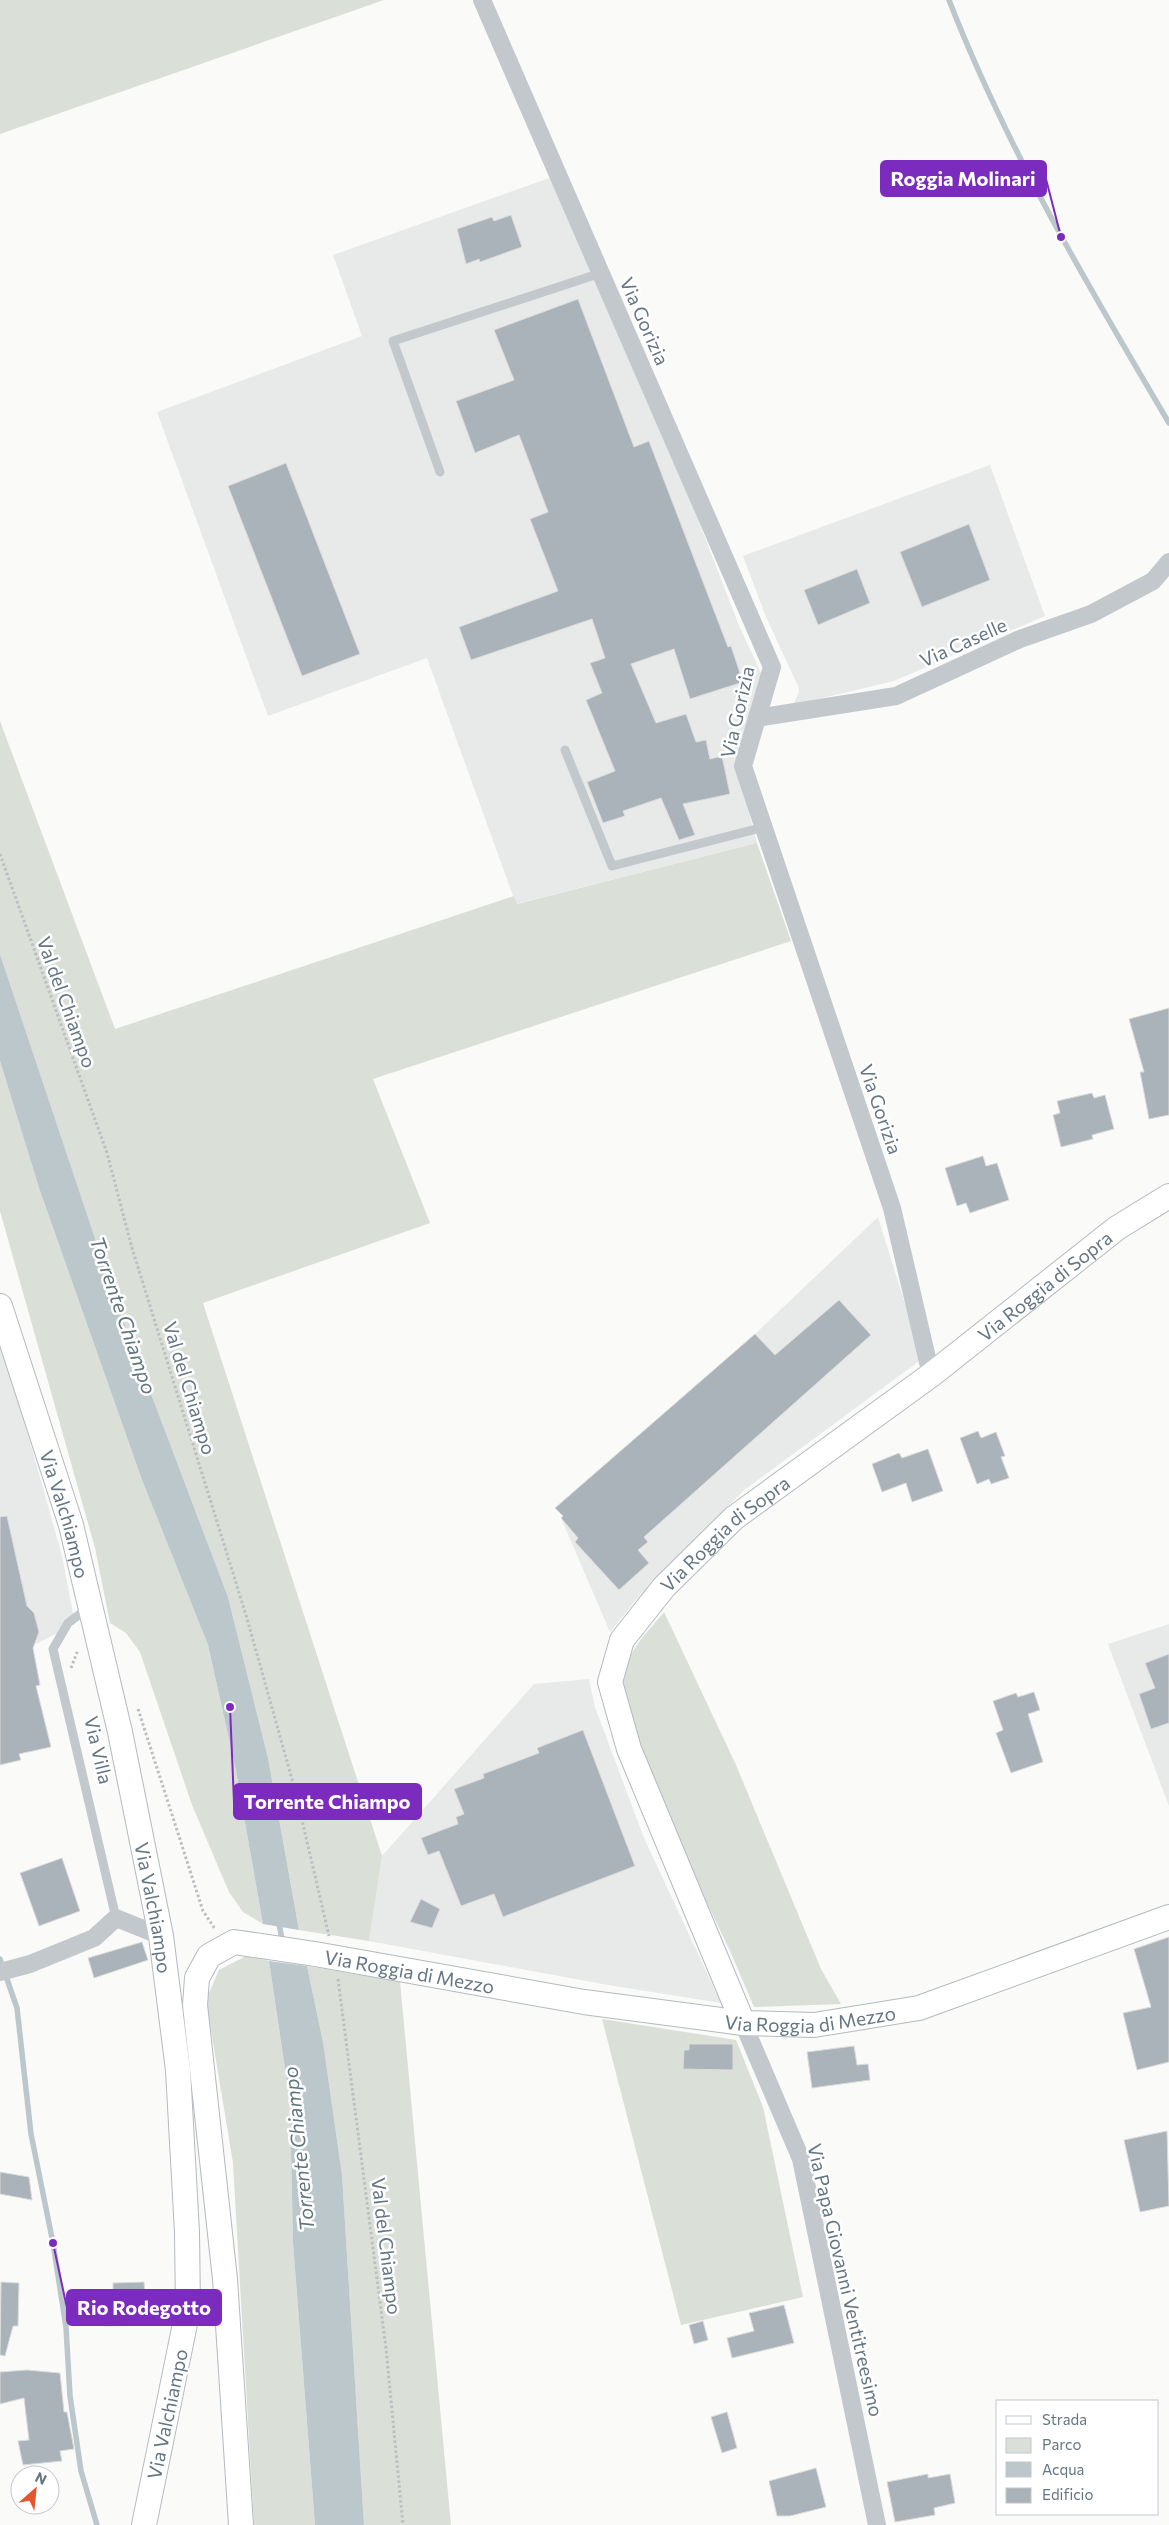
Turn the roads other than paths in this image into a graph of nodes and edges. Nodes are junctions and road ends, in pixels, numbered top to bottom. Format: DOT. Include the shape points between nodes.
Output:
graph roads {
  1 [pos="482,0"];
  2 [pos="601,273"];
  3 [pos="440,472"];
  4 [pos="1169,562"];
  5 [pos="757,718"];
  6 [pos="565,750"];
  7 [pos="764,827"];
  8 [pos="1169,1196"];
  9 [pos="0,1306"];
  10 [pos="931,1375"];
  11 [pos="90,1606"];
  12 [pos="1169,1917"];
  13 [pos="116,1918"];
  14 [pos="161,1936"];
  15 [pos="0,1972"];
  16 [pos="743,2023"];
  17 [pos="144,2525"];
  18 [pos="241,2525"];
  19 [pos="877,2525"];
  1 -- 2 [label="street, Via Gorizia"];
  2 -- 3 [label="lane" via="394,341"];
  2 -- 5 [label="street, Via Gorizia" via="772,667"];
  4 -- 5 [label="street, Via Caselle" via="1153,581 1092,614 1020,640 896,696"];
  5 -- 7 [label="street, Via Gorizia" via="744,766"];
  6 -- 7 [label="lane" via="612,866"];
  7 -- 10 [label="street, Via Gorizia" via="892,1208"];
  8 -- 10 [label="street, Via Roggia di Sopra" via="1118,1228"];
  9 -- 11 [label="street, Via Valchiampo" via="71,1525"];
  10 -- 16 [label="street, Via Roggia di Sopra" via="734,1518 664,1587 622,1640 610,1682 629,1749"];
  11 -- 13 [label="lane, Via Villa" via="68,1623 53,1649"];
  11 -- 14 [label="street, Via Valchiampo" via="120,1732"];
  12 -- 16 [label="street, Via Roggia di Mezzo" via="920,2008 814,2025"];
  13 -- 14 [label="street"];
  13 -- 15 [label="street" via="94,1938 30,1964"];
  14 -- 17 [label="street, Via Valchiampo" via="178,2070 188,2309"];
  16 -- 18 [label="street, Via Roggia di Mezzo" via="584,2002 322,1946 243,1944 209,1956 197,1978 195,2005 224,2279"];
  16 -- 19 [label="street, Via Papa Giovanni Ventitreesimo" via="801,2159"];
}
